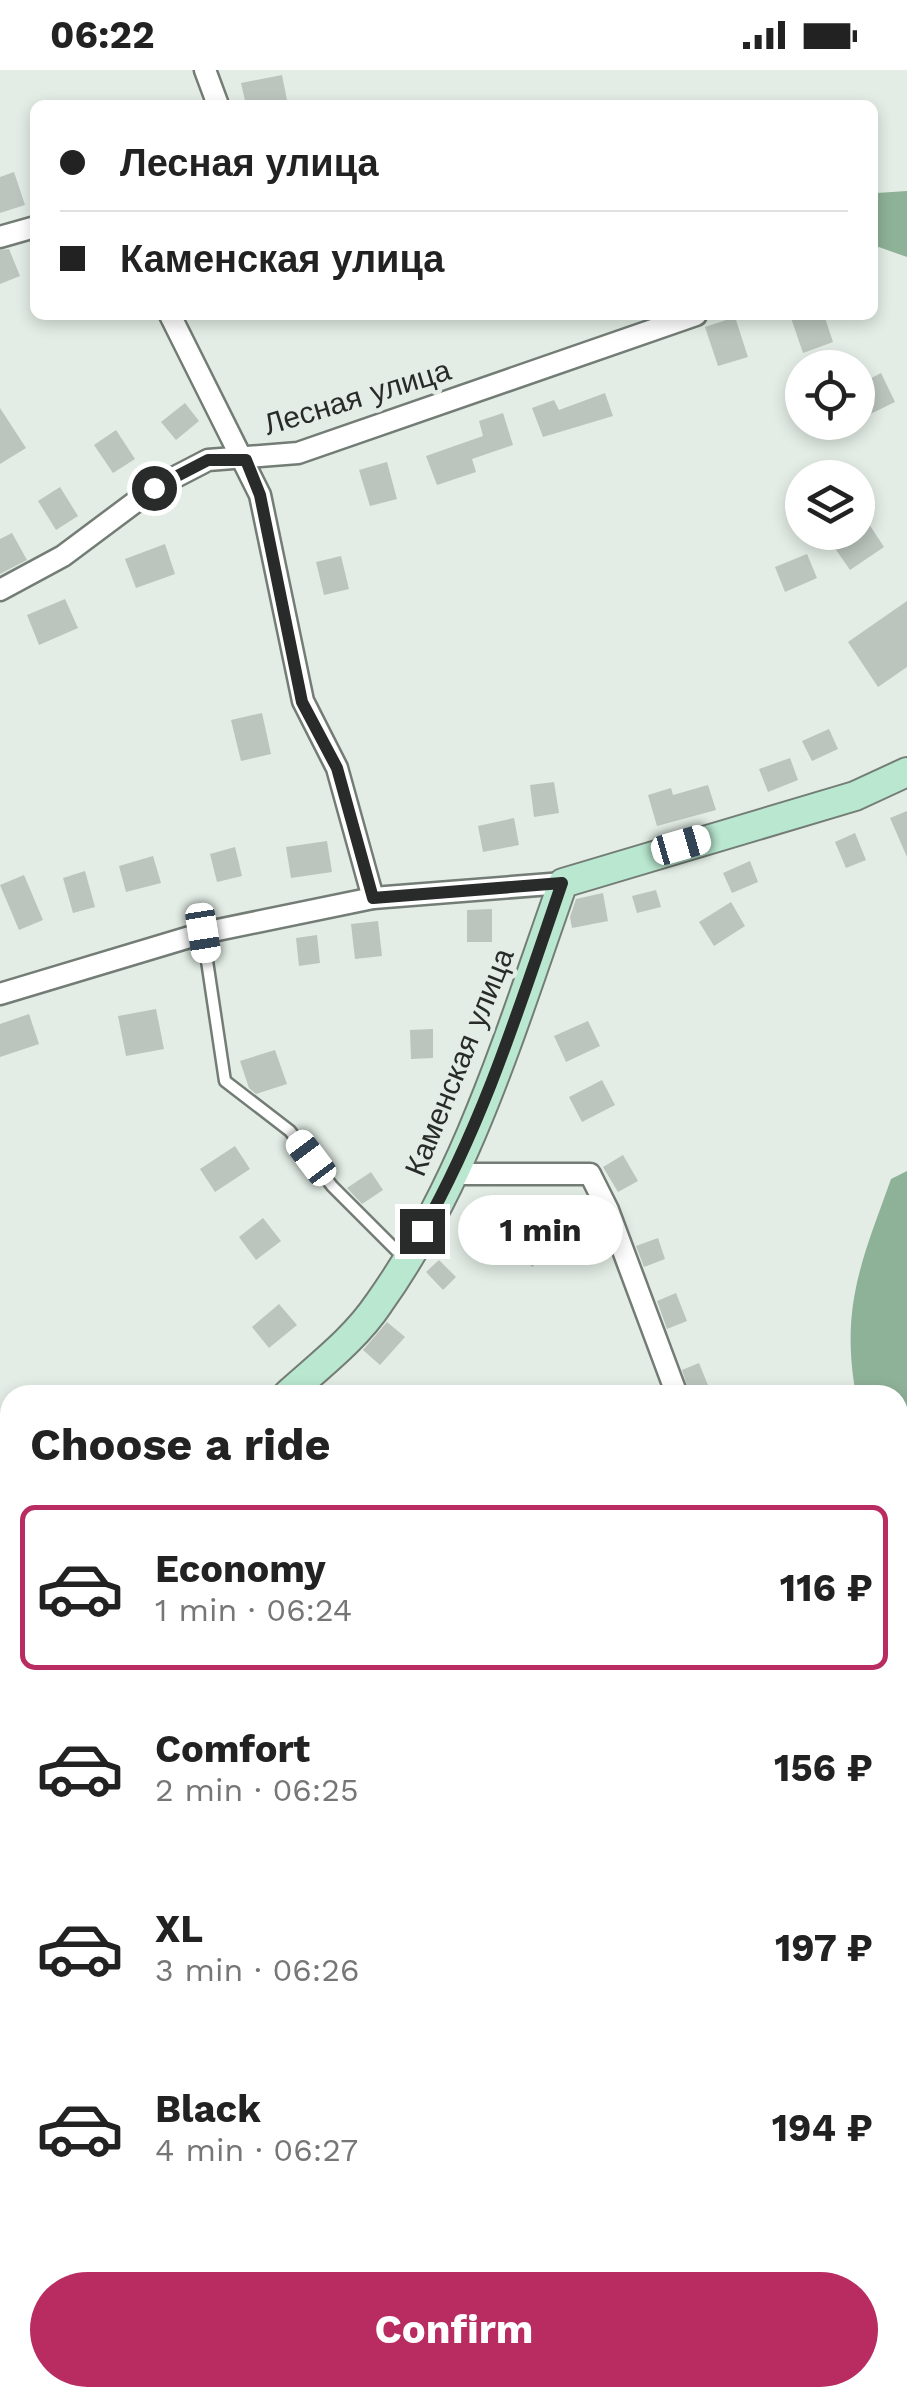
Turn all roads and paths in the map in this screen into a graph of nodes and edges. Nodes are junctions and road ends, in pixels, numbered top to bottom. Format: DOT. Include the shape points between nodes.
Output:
graph roads {
  1 [pos="204,70"];
  2 [pos="216,100"];
  3 [pos="30,228"];
  4 [pos="0,237"];
  5 [pos="173,320"];
  6 [pos="682,320"];
  7 [pos="246,460"];
  8 [pos="0,590"];
  9 [pos="907,772"];
  10 [pos="562,883"];
  11 [pos="373,898"];
  12 [pos="203,933"];
  13 [pos="0,994"];
  14 [pos="454,1174"];
  15 [pos="406,1260"];
  16 [pos="298,1385"];
  17 [pos="673,1385"];
  1 -- 2 [label="street"];
  3 -- 4 [label="street"];
  5 -- 7 [label="street"];
  6 -- 7 [label="street, Лесная улица" via="298,453"];
  7 -- 8 [label="street, Лесная улица" via="208,460 168,481 64,556"];
  7 -- 11 [label="street" via="260,495 302,702 337,768"];
  9 -- 10 [label="street" via="855,796"];
  10 -- 11 [label="street"];
  10 -- 14 [label="street, Каменская улица"];
  11 -- 12 [label="street"];
  12 -- 13 [label="street"];
  12 -- 15 [label="lane" via="226,1081 290,1130 332,1186"];
  14 -- 15 [label="street, Каменская улица"];
  14 -- 17 [label="street" via="590,1174"];
  15 -- 16 [label="street, Каменская улица" via="379,1304"];
}
